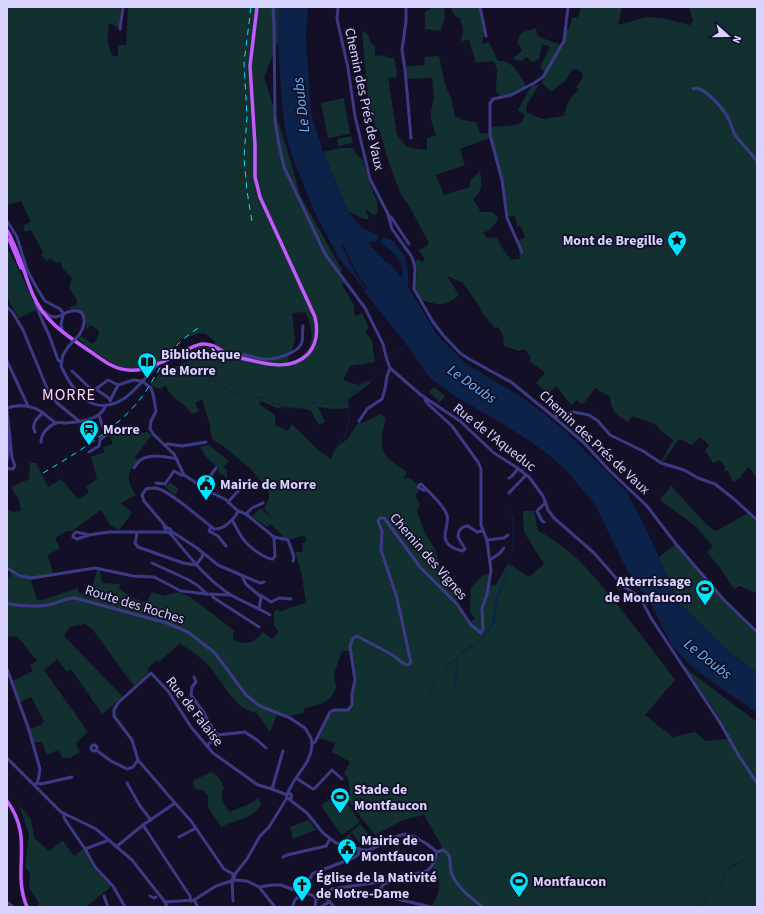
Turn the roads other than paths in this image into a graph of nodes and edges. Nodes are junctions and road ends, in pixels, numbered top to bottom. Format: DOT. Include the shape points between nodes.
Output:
graph roads {
  1 [pos="123,7"];
  2 [pos="257,7"];
  3 [pos="272,7"];
  4 [pos="338,7"];
  5 [pos="406,7"];
  6 [pos="480,7"];
  7 [pos="568,7"];
  8 [pos="120,29"];
  9 [pos="486,36"];
  10 [pos="693,89"];
  11 [pos="411,138"];
  12 [pos="757,161"];
  13 [pos="388,216"];
  14 [pos="7,221"];
  15 [pos="7,230"];
  16 [pos="7,235"];
  17 [pos="409,244"];
  18 [pos="522,252"];
  19 [pos="33,295"];
  20 [pos="38,305"];
  21 [pos="7,307"];
  22 [pos="64,314"];
  23 [pos="302,326"];
  24 [pos="63,333"];
  25 [pos="235,357"];
  26 [pos="7,361"];
  27 [pos="61,362"];
  28 [pos="158,364"];
  29 [pos="390,368"];
  30 [pos="72,371"];
  31 [pos="142,381"];
  32 [pos="118,385"];
  33 [pos="96,389"];
  34 [pos="426,398"];
  35 [pos="110,399"];
  36 [pos="107,405"];
  37 [pos="28,406"];
  38 [pos="7,409"];
  39 [pos="43,413"];
  40 [pos="99,415"];
  41 [pos="554,417"];
  42 [pos="79,421"];
  43 [pos="359,421"];
  44 [pos="56,423"];
  45 [pos="7,424"];
  46 [pos="34,432"];
  47 [pos="9,433"];
  48 [pos="41,442"];
  49 [pos="206,442"];
  50 [pos="165,445"];
  51 [pos="89,452"];
  52 [pos="177,458"];
  53 [pos="7,461"];
  54 [pos="7,468"];
  55 [pos="134,468"];
  56 [pos="216,468"];
  57 [pos="518,469"];
  58 [pos="184,475"];
  59 [pos="526,475"];
  60 [pos="509,478"];
  61 [pos="156,483"];
  62 [pos="203,486"];
  63 [pos="243,486"];
  64 [pos="427,490"];
  65 [pos="509,493"];
  66 [pos="228,502"];
  67 [pos="546,502"];
  68 [pos="263,503"];
  69 [pos="238,511"];
  70 [pos="246,514"];
  71 [pos="232,520"];
  72 [pos="757,520"];
  73 [pos="544,522"];
  74 [pos="211,527"];
  75 [pos="168,531"];
  76 [pos="482,531"];
  77 [pos="137,533"];
  78 [pos="89,535"];
  79 [pos="508,535"];
  80 [pos="274,537"];
  81 [pos="487,540"];
  82 [pos="226,546"];
  83 [pos="504,548"];
  84 [pos="203,553"];
  85 [pos="293,560"];
  86 [pos="490,560"];
  87 [pos="152,563"];
  88 [pos="196,565"];
  89 [pos="7,568"];
  90 [pos="242,576"];
  91 [pos="264,582"];
  92 [pos="224,589"];
  93 [pos="209,594"];
  94 [pos="221,595"];
  95 [pos="231,595"];
  96 [pos="260,595"];
  97 [pos="291,599"];
  98 [pos="7,603"];
  99 [pos="259,609"];
  100 [pos="270,615"];
  101 [pos="259,627"];
  102 [pos="757,632"];
  103 [pos="7,669"];
  104 [pos="194,677"];
  105 [pos="218,735"];
  106 [pos="312,744"];
  107 [pos="207,746"];
  108 [pos="266,748"];
  109 [pos="96,750"];
  110 [pos="283,751"];
  111 [pos="7,758"];
  112 [pos="138,760"];
  113 [pos="72,777"];
  114 [pos="296,778"];
  115 [pos="342,779"];
  116 [pos="127,783"];
  117 [pos="757,783"];
  118 [pos="36,784"];
  119 [pos="272,789"];
  120 [pos="289,796"];
  121 [pos="7,801"];
  122 [pos="174,803"];
  123 [pos="64,813"];
  124 [pos="151,820"];
  125 [pos="143,825"];
  126 [pos="196,828"];
  127 [pos="179,837"];
  128 [pos="330,839"];
  129 [pos="109,840"];
  130 [pos="116,846"];
  131 [pos="85,849"];
  132 [pos="360,849"];
  133 [pos="437,852"];
  134 [pos="284,857"];
  135 [pos="402,877"];
  136 [pos="233,880"];
  137 [pos="259,887"];
  138 [pos="302,893"];
  139 [pos="306,893"];
  140 [pos="324,895"];
  141 [pos="104,896"];
  142 [pos="150,896"];
  143 [pos="156,897"];
  144 [pos="316,899"];
  145 [pos="192,900"];
  146 [pos="233,901"];
  147 [pos="7,902"];
  148 [pos="165,902"];
  149 [pos="170,902"];
  150 [pos="271,902"];
  151 [pos="329,902"];
  152 [pos="13,907"];
  153 [pos="26,907"];
  154 [pos="108,907"];
  155 [pos="125,907"];
  156 [pos="167,907"];
  157 [pos="172,907"];
  158 [pos="198,907"];
  159 [pos="270,907"];
  160 [pos="275,907"];
  161 [pos="292,907"];
  162 [pos="315,907"];
  163 [pos="321,907"];
  164 [pos="334,907"];
  165 [pos="431,907"];
  166 [pos="483,907"];
  1 -- 8 [label="street"];
  2 -- 25 [label="main road" via="250,66 256,145 255,177 260,197 314,317 316,332 310,352 293,364 268,364"];
  3 -- 29 [label="street" via="274,120 284,167 325,254 365,308 383,344"];
  4 -- 13 [label="street, Chemin des Prés de Vaux" via="356,123 370,179"];
  5 -- 11 [label="street" via="402,50 406,69"];
  6 -- 9 [label="street"];
  7 -- 18 [label="street" via="564,41 543,77 511,94 493,99 490,103 490,135 502,180 507,218"];
  10 -- 12 [label="street" via="704,90 720,107 726,114 731,128"];
  13 -- 17 [label="street, Chemin des Prés de Vaux"];
  13 -- 41 [label="street, Chemin des Prés de Vaux" via="392,228 415,263 414,289 437,328 460,353 511,382"];
  14 -- 22 [label="street" via="17,237 27,270 45,301"];
  15 -- 19 [label="main road"];
  16 -- 19 [label="main road"];
  19 -- 20 [label="main road"];
  19 -- 27 [label="street" via="55,354"];
  20 -- 22 [label="street" via="49,316 58,317"];
  20 -- 24 [label="main road"];
  21 -- 42 [label="street" via="23,330 49,393"];
  22 -- 24 [label="street" via="61,325"];
  22 -- 27 [label="street, bridge" via="75,311 84,319 84,328 63,355"];
  23 -- 25 [label="street" via="301,345 292,353 264,359 241,355"];
  24 -- 28 [label="main road" via="106,362 120,368 139,370"];
  25 -- 28 [label="main road" via="211,345 202,344"];
  26 -- 37 [label="street"];
  27 -- 36 [label="street" via="71,385 80,397"];
  28 -- 31 [label="street"];
  29 -- 34 [label="street, Rue de l'Aqueduc"];
  29 -- 43 [label="street" via="382,399 367,409"];
  30 -- 33 [label="street" via="91,389"];
  31 -- 32 [label="street" via="133,380"];
  31 -- 36 [label="street" via="125,398"];
  31 -- 50 [label="street" via="151,388 156,411 150,428"];
  32 -- 33 [label="street" via="108,380"];
  32 -- 35 [label="street"];
  33 -- 35 [label="street"];
  34 -- 57 [label="street, Rue de l'Aqueduc" via="460,421 494,453"];
  34 -- 76 [label="street, Chemin des Vignes" via="428,405 452,426 480,466"];
  35 -- 36 [label="street"];
  36 -- 40 [label="street"];
  37 -- 38 [label="street" via="18,405"];
  37 -- 39 [label="street"];
  38 -- 47 [label="street"];
  39 -- 44 [label="street"];
  39 -- 46 [label="street" via="35,422"];
  40 -- 42 [label="street"];
  40 -- 51 [label="street" via="107,434 100,440 99,446"];
  41 -- 72 [label="street" via="574,412 589,415 610,435 665,465 684,470 712,483"];
  41 -- 102 [label="street, Chemin des Prés de Vaux" via="647,506 724,600"];
  42 -- 44 [label="street"];
  44 -- 48 [label="street" via="43,433"];
  45 -- 47 [label="street"];
  47 -- 53 [label="street"];
  47 -- 54 [label="street" via="15,466 10,470"];
  49 -- 50 [label="street" via="182,446"];
  50 -- 52 [label="street"];
  52 -- 55 [label="street" via="146,457 137,462"];
  52 -- 58 [label="street"];
  56 -- 62 [label="street"];
  57 -- 59 [label="street, Rue de l'Aqueduc"];
  57 -- 60 [label="street"];
  58 -- 61 [label="street" via="174,471 165,484"];
  58 -- 62 [label="street"];
  59 -- 65 [label="street"];
  59 -- 67 [label="street, Rue de l'Aqueduc"];
  62 -- 66 [label="street"];
  63 -- 66 [label="street"];
  64 -- 76 [label="street" via="434,495 446,514 448,520 445,537 450,546 461,551 465,549 458,538 462,528 468,526 477,532"];
  66 -- 69 [label="street"];
  67 -- 73 [label="street" via="538,511"];
  67 -- 117 [label="street, Rue de l'Aqueduc" via="554,518 594,553 623,586 640,597"];
  68 -- 70 [label="street"];
  69 -- 70 [label="street"];
  69 -- 71 [label="street"];
  70 -- 80 [label="street"];
  71 -- 74 [label="street" via="217,530"];
  71 -- 80 [label="street" via="243,539 269,559 276,556"];
  74 -- 75 [label="street" via="165,492 156,488 146,489 142,495 144,501"];
  74 -- 82 [label="street" via="210,532 218,536"];
  75 -- 77 [label="street"];
  75 -- 84 [label="street"];
  75 -- 88 [label="street"];
  76 -- 81 [label="street, Chemin des Vignes"];
  77 -- 78 [label="street" via="109,532"];
  77 -- 88 [label="street" via="135,543 138,547"];
  79 -- 81 [label="street"];
  80 -- 85 [label="street" via="288,540"];
  81 -- 86 [label="street, Chemin des Vignes"];
  83 -- 86 [label="street"];
  84 -- 88 [label="street"];
  84 -- 90 [label="street" via="218,565"];
  86 -- 106 [label="street, Chemin des Vignes" via="491,575 482,608 481,633 471,626 457,604 420,567 388,523 382,518 379,519 382,530 381,550 397,598 411,663 406,665 359,637 353,638 350,646 355,680 352,706 348,710 330,712"];
  87 -- 93 [label="street" via="188,579"];
  88 -- 92 [label="street"];
  89 -- 93 [label="street" via="22,577 32,578 95,568 133,576 154,577 181,591"];
  90 -- 91 [label="street"];
  90 -- 96 [label="street" via="249,587"];
  92 -- 94 [label="street"];
  92 -- 95 [label="street"];
  93 -- 94 [label="street"];
  93 -- 101 [label="street"];
  94 -- 95 [label="street"];
  95 -- 99 [label="street"];
  96 -- 97 [label="street" via="271,602 279,598"];
  96 -- 99 [label="street"];
  98 -- 106 [label="street, Route des Roches" via="44,606 75,598 178,626 214,653 246,695 260,706 290,718 305,728"];
  99 -- 100 [label="street"];
  103 -- 118 [label="street" via="40,769"];
  104 -- 105 [label="street" via="196,682 191,695"];
  105 -- 107 [label="street"];
  105 -- 108 [label="street" via="244,732"];
  106 -- 114 [label="street" via="308,762"];
  107 -- 112 [label="street, Rue de Falaise" via="191,727 168,691 151,672 118,703 114,710 114,716 132,740"];
  107 -- 119 [label="street, Rue de Falaise" via="258,785"];
  109 -- 112 [label="street" via="127,769 131,769"];
  110 -- 119 [label="street"];
  111 -- 118 [label="street"];
  112 -- 122 [label="street"];
  113 -- 118 [label="street"];
  114 -- 115 [label="street" via="312,789 332,770"];
  114 -- 120 [label="street"];
  116 -- 124 [label="street"];
  118 -- 123 [label="street"];
  119 -- 120 [label="street, Rue de Falaise"];
  120 -- 128 [label="street, Rue de Falaise"];
  120 -- 136 [label="street"];
  121 -- 153 [label="main road" via="21,830 21,890"];
  122 -- 124 [label="street"];
  122 -- 126 [label="street"];
  123 -- 129 [label="street" via="96,829"];
  123 -- 131 [label="street" via="64,818"];
  124 -- 125 [label="street"];
  125 -- 130 [label="street"];
  125 -- 145 [label="street"];
  126 -- 127 [label="street"];
  126 -- 136 [label="street" via="224,869 233,874"];
  128 -- 132 [label="street"];
  128 -- 134 [label="street" via="326,846"];
  129 -- 130 [label="street"];
  129 -- 131 [label="street"];
  130 -- 148 [label="street" via="132,860"];
  131 -- 155 [label="street" via="95,867 113,886"];
  132 -- 133 [label="street" via="369,850 395,836 405,834 415,837"];
  132 -- 139 [label="street" via="358,855 353,858 312,874"];
  133 -- 135 [label="street" via="427,871"];
  133 -- 166 [label="street" via="446,851 456,882 466,894"];
  135 -- 140 [label="street" via="379,883 332,889"];
  135 -- 165 [label="street" via="382,886 382,895"];
  136 -- 137 [label="street" via="247,881"];
  136 -- 145 [label="street" via="216,886"];
  136 -- 146 [label="street"];
  137 -- 138 [label="street" via="276,885"];
  137 -- 150 [label="street"];
  138 -- 139 [label="street"];
  138 -- 161 [label="street"];
  139 -- 144 [label="street"];
  140 -- 144 [label="street"];
  140 -- 151 [label="street"];
  141 -- 154 [label="street"];
  142 -- 143 [label="street"];
  144 -- 162 [label="street"];
  145 -- 149 [label="street"];
  145 -- 158 [label="street"];
  147 -- 152 [label="street"];
  148 -- 149 [label="street"];
  148 -- 156 [label="street"];
  149 -- 157 [label="street"];
  150 -- 159 [label="street"];
  150 -- 160 [label="street"];
  151 -- 163 [label="street"];
  151 -- 164 [label="street"];
}
